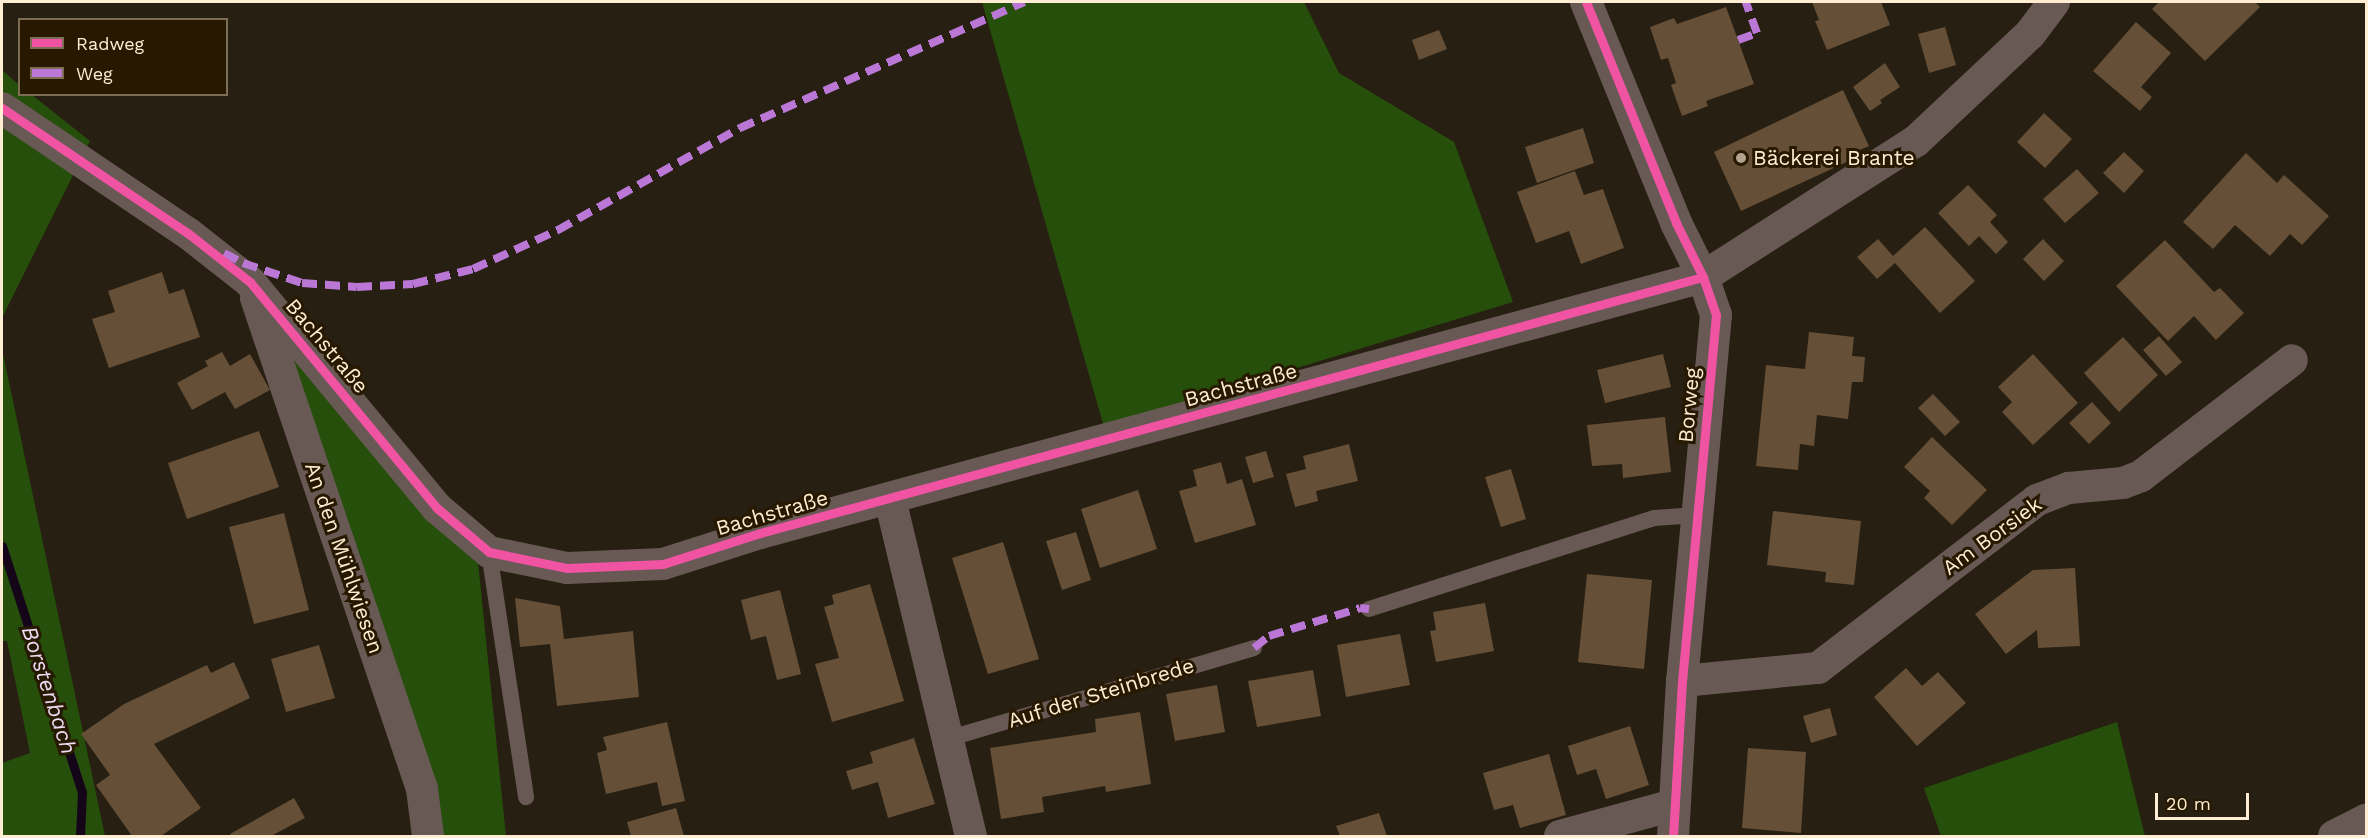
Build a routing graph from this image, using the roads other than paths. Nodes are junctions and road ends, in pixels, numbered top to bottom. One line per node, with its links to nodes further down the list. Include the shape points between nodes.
1 (1586, 2): 4 (street, Borweg, via 1677,223)
2 (2054, 2): 4 (street, Bachstraße, via 2030,34 1916,141)
3 (2, 108): 5 (street, Bachstraße, via 189,234)
4 (1703, 276): 7 (street, Bachstraße); 8 (street, Borweg, via 1716,315)
5 (250, 282): 9 (street, Bachstraße, via 437,508); 17 (street, An den Mühlwiesen, via 422,789)
6 (2292, 360): 12 (street, Am Borsiek, via 2141,476 2123,483 2069,488 2037,500 1818,668)
7 (890, 499): 9 (street, Bachstraße, via 663,564 567,568); 13 (street)
8 (1697, 515): 10 (lane, via 1654,518); 12 (street, Borweg)
9 (489, 552): 14 (lane)
10 (1369, 609)
11 (1254, 648): 13 (lane, Auf der Steinbrede)
12 (1682, 681): 15 (street, Borweg)
13 (947, 739): 18 (street)
14 (526, 796)
15 (1674, 805): 19 (street); 20 (street, Borweg)
16 (2367, 820): 21 (street)
17 (428, 837)
18 (971, 837)
19 (1560, 837)
20 (1673, 837)
21 (2334, 837)

